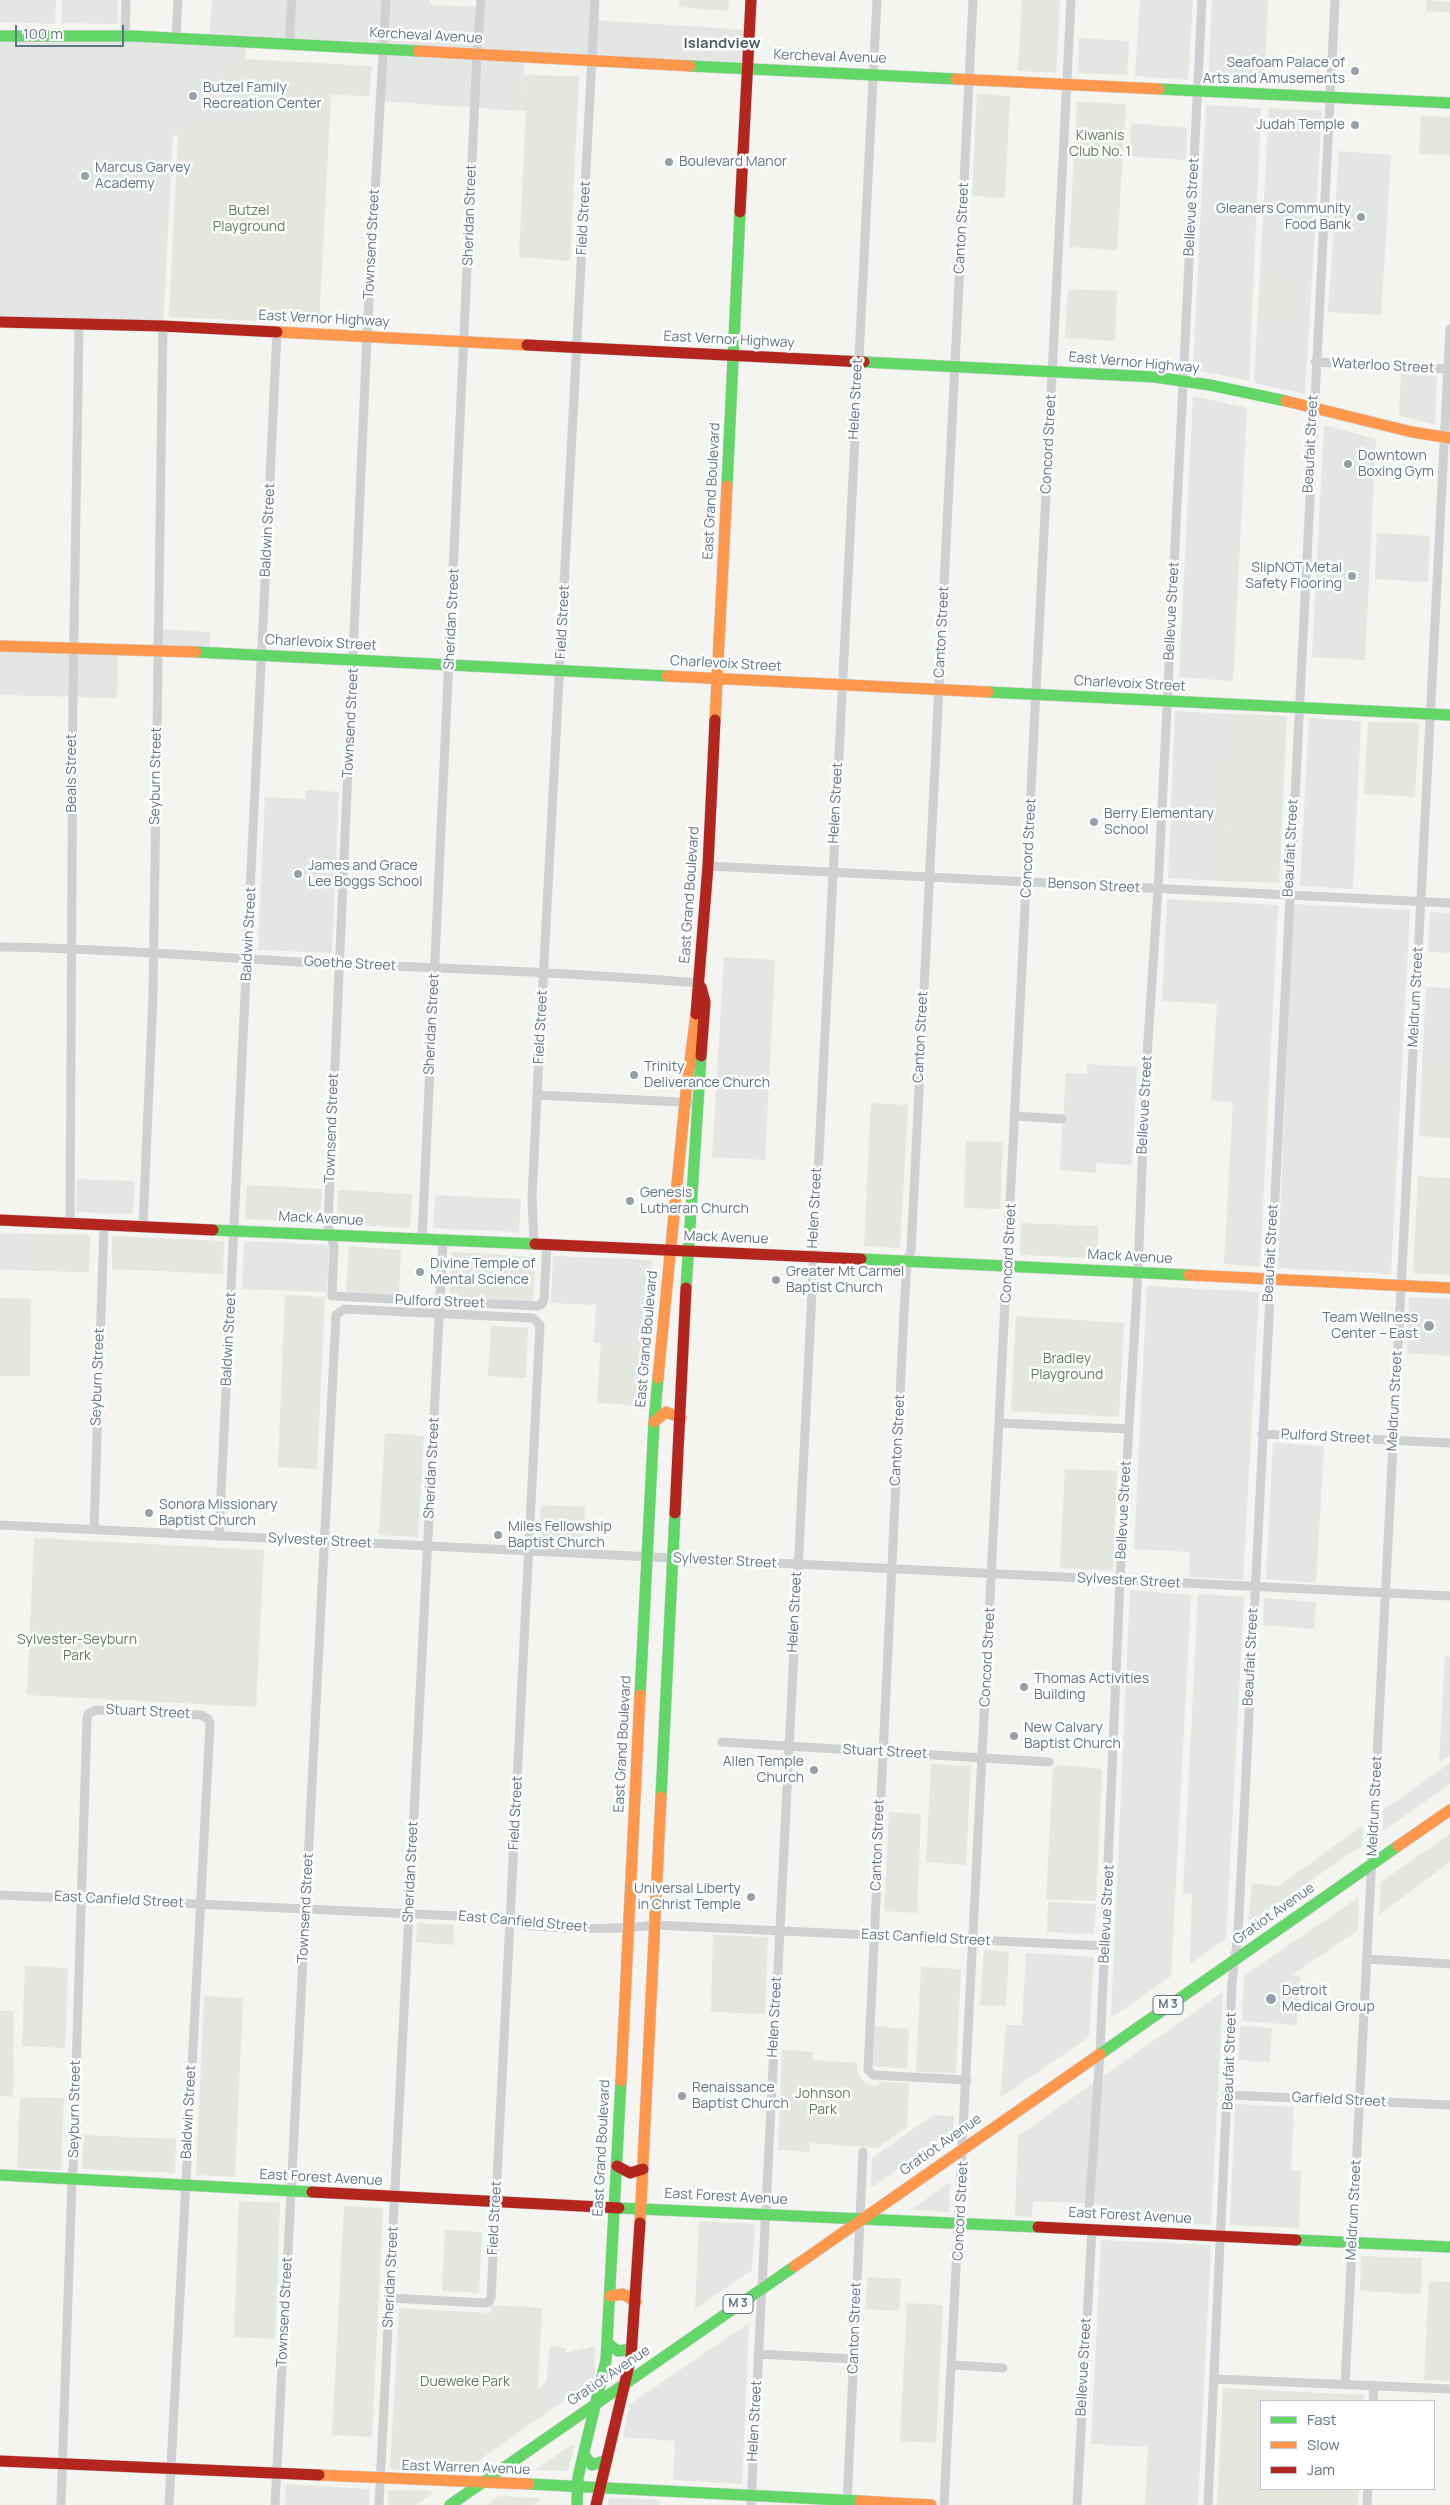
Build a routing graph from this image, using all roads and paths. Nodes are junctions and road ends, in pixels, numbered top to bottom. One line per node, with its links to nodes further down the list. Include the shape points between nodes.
1 (126, 0): 14 (street)
2 (178, 0): 15 (street)
3 (292, 0): 16 (street)
4 (386, 0): 17 (street, Townsend Street)
5 (481, 0): 18 (street, Sheridan Street)
6 (595, 0): 19 (street, Field Street)
7 (751, 0): 20 (main road, East Grand Boulevard)
8 (877, 0): 21 (street, Helen Street)
9 (973, 0): 22 (street, Canton Street)
10 (1071, 0): 23 (street, Concord Street)
11 (1202, 0): 24 (street, Bellevue Street)
12 (1335, 0): 25 (street, Beaufait Street)
13 (0, 36): 14 (main road, Kercheval Avenue)
14 (124, 36): 15 (main road, Kercheval Avenue)
15 (176, 39): 16 (main road, Kercheval Avenue)
16 (289, 44): 17 (main road, Kercheval Avenue)
17 (382, 49): 18 (main road, Kercheval Avenue); 32 (street, Townsend Street)
18 (477, 54): 19 (main road, Kercheval Avenue); 33 (street, Sheridan Street)
19 (592, 60): 20 (main road, Kercheval Avenue); 34 (street, Field Street)
20 (747, 69): 21 (main road, Kercheval Avenue); 35 (main road, East Grand Boulevard)
21 (873, 74): 22 (main road, Kercheval Avenue); 36 (street, Helen Street)
22 (969, 78): 23 (main road, Kercheval Avenue); 38 (street, Canton Street)
23 (1067, 84): 24 (main road, Kercheval Avenue); 40 (street, Concord Street)
24 (1197, 90): 25 (main road, Kercheval Avenue); 41 (street, Bellevue Street)
25 (1329, 97): 26 (main road, Kercheval Avenue); 37 (street, Beaufait Street)
26 (1450, 103)
27 (0, 322): 28 (main road, East Vernor Highway)
28 (79, 323): 29 (main road, East Vernor Highway); 45 (street, Beals Street)
29 (163, 326): 31 (main road, East Vernor Highway); 46 (street, Seyburn Street)
30 (1450, 329): 39 (street, Meldrum Street)
31 (277, 332): 32 (main road, East Vernor Highway); 47 (street, Baldwin Street)
32 (367, 336): 33 (main road, East Vernor Highway); 48 (street, Townsend Street)
33 (465, 341): 34 (main road, East Vernor Highway); 49 (street, Sheridan Street)
34 (578, 347): 35 (main road, East Vernor Highway); 50 (street, Field Street)
35 (734, 356): 36 (main road, East Vernor Highway); 51 (main road, East Grand Boulevard)
36 (858, 362): 38 (main road, East Vernor Highway); 52 (street, Helen Street)
37 (1315, 362): 39 (street, Waterloo Street); 42 (street, Beaufait Street)
38 (955, 366): 40 (main road, East Vernor Highway); 53 (street, Canton Street)
39 (1449, 369): 43 (street, Meldrum Street)
40 (1053, 371): 41 (main road, East Vernor Highway); 54 (street, Concord Street)
41 (1183, 379): 42 (main road, East Vernor Highway); 55 (street, Bellevue Street)
42 (1313, 409): 43 (main road, East Vernor Highway); 56 (street, Beaufait Street)
43 (1447, 438): 57 (street, Meldrum Street)
44 (0, 646): 45 (main road, Charlevoix Street)
45 (74, 647): 46 (main road, Charlevoix Street); 68 (street, Beals Street)
46 (158, 650): 47 (main road, Charlevoix Street); 69 (street, Seyburn Street)
47 (262, 655): 48 (main road, Charlevoix Street); 70 (street, Baldwin Street)
48 (354, 660): 49 (main road, Charlevoix Street); 71 (street, Townsend Street)
49 (450, 665): 50 (main road, Charlevoix Street); 72 (street, Sheridan Street)
50 (560, 670): 51 (main road, Charlevoix Street); 73 (street, Field Street)
51 (717, 678): 52 (main road, Charlevoix Street); 59 (main road, East Grand Boulevard)
52 (842, 685): 53 (main road, Charlevoix Street); 60 (street, Helen Street)
53 (939, 690): 54 (main road, Charlevoix Street); 61 (street, Canton Street)
54 (1036, 695): 55 (main road, Charlevoix Street); 62 (street, Concord Street)
55 (1167, 701): 56 (main road, Charlevoix Street); 63 (street, Bellevue Street)
56 (1299, 707): 57 (main road, Charlevoix Street); 64 (street, Beaufait Street)
57 (1430, 714): 58 (main road, Charlevoix Street); 65 (street, Meldrum Street)
58 (1450, 715)
59 (708, 866): 60 (street, Benson Street); 74 (main road, East Grand Boulevard)
60 (832, 872): 61 (street, Benson Street); 92 (street, Helen Street)
61 (929, 877): 62 (street, Benson Street); 93 (street, Canton Street, via 911,1250)
62 (1027, 882): 63 (street, Benson Street); 78 (street, Concord Street)
63 (1158, 889): 64 (street, Benson Street); 95 (street, Bellevue Street, via 1145,1086)
64 (1289, 895): 65 (street, Benson Street); 96 (street, Beaufait Street)
65 (1421, 902): 66 (street, Benson Street); 97 (street, Meldrum Street)
66 (1450, 903)
67 (0, 947): 68 (street, Goethe Street)
68 (71, 948): 69 (street, Goethe Street); 81 (street, Beals Street)
69 (154, 952): 70 (street, Goethe Street); 83 (street, Seyburn Street)
70 (248, 958): 71 (street, Goethe Street); 84 (street, Baldwin Street)
71 (340, 964): 72 (street, Goethe Street); 85 (street, Townsend Street, via 328,1224)
72 (435, 968): 73 (street, Goethe Street); 86 (street, Sheridan Street)
73 (544, 974): 74 (street, Goethe Street); 75 (street, Field Street)
74 (700, 983): 76 (main road, East Grand Boulevard); 77 (main road, East Grand Boulevard, via 704,1002)
75 (537, 1095): 76 (street); 88 (street, Field Street, via 532,1197)
76 (686, 1103): 77 (street); 90 (main road, East Grand Boulevard)
77 (700, 1103): 91 (main road, East Grand Boulevard)
78 (1016, 1116): 79 (street); 94 (street, Concord Street)
79 (1062, 1119)
80 (0, 1220): 81 (main road, Mack Avenue)
81 (70, 1223): 82 (main road, Mack Avenue)
82 (104, 1224): 83 (main road, Mack Avenue); 112 (street, Seyburn Street)
83 (143, 1226): 84 (main road, Mack Avenue)
84 (235, 1230): 85 (main road, Mack Avenue); 113 (street, Baldwin Street)
85 (332, 1235): 86 (main road, Mack Avenue); 99 (street, Townsend Street)
86 (422, 1239): 87 (main road, Mack Avenue)
87 (443, 1240): 88 (main road, Mack Avenue); 100 (street, Sheridan Street)
88 (534, 1244): 89 (main road, Mack Avenue)
89 (547, 1245): 90 (main road, Mack Avenue); 100 (street, Pulford Street, via 542,1304)
90 (670, 1250): 91 (main road, Mack Avenue); 105 (main road, East Grand Boulevard)
91 (688, 1251): 92 (main road, Mack Avenue); 104 (main road, East Grand Boulevard)
92 (813, 1257): 93 (main road, Mack Avenue); 119 (street, Helen Street)
93 (907, 1261): 94 (main road, Mack Avenue); 120 (street, Canton Street)
94 (1008, 1266): 95 (main road, Mack Avenue); 106 (street, Concord Street)
95 (1138, 1272): 96 (main road, Mack Avenue); 107 (street, Bellevue Street)
96 (1270, 1280): 97 (main road, Mack Avenue); 108 (street, Beaufait Street)
97 (1401, 1286): 98 (main road, Mack Avenue); 109 (street, Meldrum Street)
98 (1450, 1288)
99 (332, 1296): 100 (street, Pulford Street)
100 (440, 1302): 102 (street, Sheridan Street)
101 (339, 1311): 102 (street, Pulford Street); 114 (street, Townsend Street, via 336,1315)
102 (440, 1314): 103 (street, Pulford Street, via 534,1318); 115 (street, Sheridan Street)
103 (539, 1322): 116 (street, Field Street)
104 (681, 1418): 105 (main road, via 668,1411 660,1414); 118 (main road, East Grand Boulevard)
105 (654, 1422): 117 (main road, East Grand Boulevard)
106 (1000, 1423): 107 (street); 121 (street, Concord Street)
107 (1128, 1429): 122 (street, Bellevue Street)
108 (1262, 1434): 109 (street, Pulford Street); 123 (street, Beaufait Street)
109 (1393, 1440): 110 (street, Pulford Street); 124 (street, Meldrum Street)
110 (1450, 1443)
111 (0, 1525): 112 (street, Sylvester Street)
112 (94, 1529): 113 (street, Sylvester Street)
113 (219, 1536): 114 (street, Sylvester Street)
114 (324, 1542): 115 (street, Sylvester Street); 138 (street, Townsend Street)
115 (428, 1546): 116 (street, Sylvester Street); 139 (street, Sheridan Street)
116 (529, 1551): 117 (street, Sylvester Street); 140 (street, Field Street)
117 (648, 1557): 118 (street, Sylvester Street); 142 (main road, East Grand Boulevard)
118 (674, 1558): 119 (street, Sylvester Street); 141 (main road, East Grand Boulevard)
119 (797, 1565): 120 (street, Sylvester Street); 129 (street, Helen Street)
120 (891, 1568): 121 (street, Sylvester Street); 130 (street, Canton Street)
121 (992, 1574): 122 (street, Sylvester Street); 131 (street, Concord Street)
122 (1120, 1580): 123 (street, Sylvester Street); 146 (street, Bellevue Street)
123 (1254, 1587): 124 (street, Sylvester Street); 147 (street, Beaufait Street)
124 (1385, 1593): 125 (street, Sylvester Street); 134 (street, Meldrum Street)
125 (1450, 1596)
126 (88, 1714): 127 (street, Stuart Street, via 105,1710 201,1715); 136 (street, Seyburn Street)
127 (208, 1719): 137 (street, Baldwin Street)
128 (722, 1742): 129 (street, Stuart Street)
129 (788, 1746): 130 (street, Stuart Street); 143 (street, Helen Street)
130 (882, 1752): 131 (street, Stuart Street); 144 (street, Canton Street)
131 (983, 1758): 132 (street, Stuart Street); 145 (street, Concord Street)
132 (1049, 1762)
133 (1450, 1810): 134 (main road, Gratiot Avenue / M 3)
134 (1372, 1864): 147 (main road, Gratiot Avenue / M 3); 148 (street, Meldrum Street)
135 (0, 1895): 136 (street, East Canfield Street)
136 (81, 1899): 137 (street, East Canfield Street); 160 (street, Seyburn Street, via 74,2101 76,2133)
137 (200, 1904): 138 (street, East Canfield Street); 161 (street, Baldwin Street)
138 (306, 1909): 139 (street, East Canfield Street); 162 (street, Townsend Street)
139 (409, 1914): 140 (street, East Canfield Street, via 502,1918); 163 (street, Sheridan Street)
140 (510, 1924): 142 (street, East Canfield Street); 164 (street, Field Street)
141 (655, 1925): 142 (street, East Canfield Street); 143 (street, East Canfield Street); 158 (main road, East Grand Boulevard)
142 (628, 1929): 157 (main road, East Grand Boulevard)
143 (779, 1931): 144 (street, East Canfield Street); 168 (street, Helen Street)
144 (874, 1936): 145 (street, East Canfield Street); 151 (street, Canton Street, via 869,2072 873,2076)
145 (974, 1940): 146 (street, East Canfield Street); 151 (street, Concord Street)
146 (1105, 1946): 150 (street, Bellevue Street)
147 (1235, 1959): 150 (main road, Gratiot Avenue / M 3); 152 (street, Beaufait Street)
148 (1367, 1960): 149 (street); 153 (street, Meldrum Street)
149 (1450, 1964)
150 (1100, 2053): 155 (main road, Gratiot Avenue / M 3); 167 (street, Bellevue Street)
151 (967, 2080): 155 (street, Concord Street)
152 (1229, 2094): 153 (street, Garfield Street); 172 (street, Beaufait Street)
153 (1360, 2101): 154 (street, Garfield Street); 173 (street, Meldrum Street)
154 (1450, 2105)
155 (964, 2148): 169 (main road, Gratiot Avenue / M 3); 170 (street, Concord Street)
156 (863, 2152): 169 (street, Canton Street)
157 (617, 2166): 158 (main road, via 630,2173); 165 (main road, East Grand Boulevard)
158 (643, 2169): 166 (main road, East Grand Boulevard)
159 (0, 2175): 160 (main road, East Forest Avenue)
160 (72, 2179): 161 (main road, East Forest Avenue); 195 (street, Seyburn Street)
161 (185, 2186): 162 (main road, East Forest Avenue); 196 (street, Baldwin Street)
162 (292, 2192): 163 (main road, East Forest Avenue); 197 (street, Townsend Street)
163 (394, 2197): 164 (main road, East Forest Avenue); 177 (street, Sheridan Street)
164 (496, 2202): 165 (main road, East Forest Avenue); 177 (street, Field Street, via 489,2302)
165 (614, 2207): 166 (main road, East Forest Avenue); 176 (main road, East Grand Boulevard)
166 (641, 2208): 168 (main road, East Forest Avenue); 178 (main road, East Grand Boulevard)
167 (1090, 2211)
168 (765, 2214): 169 (main road, East Forest Avenue); 175 (street, Helen Street)
169 (861, 2219): 170 (main road, East Forest Avenue); 175 (main road, Gratiot Avenue / M 3); 182 (street, Canton Street)
170 (960, 2223): 171 (main road, East Forest Avenue); 183 (street, Concord Street)
171 (1092, 2230): 172 (main road, East Forest Avenue); 214 (street, Bellevue Street)
172 (1222, 2236): 173 (main road, East Forest Avenue); 185 (street, Beaufait Street)
173 (1352, 2242): 174 (main road, East Forest Avenue); 187 (street, Meldrum Street)
174 (1450, 2247)
175 (761, 2289): 181 (street, Helen Street); 186 (main road, Gratiot Avenue / M 3)
176 (610, 2296): 178 (main road, via 623,2294); 179 (main road, East Grand Boulevard)
177 (390, 2298): 198 (street, Sheridan Street)
178 (636, 2302): 180 (main road, East Grand Boulevard)
179 (607, 2344): 180 (main road, via 618,2351); 191 (main road, East Grand Boulevard)
180 (632, 2349): 186 (main road, East Grand Boulevard)
181 (758, 2354): 182 (street); 203 (street, Helen Street)
182 (854, 2359): 204 (street, Canton Street)
183 (952, 2364): 184 (street); 213 (street, Concord Street)
184 (1003, 2368)
185 (1215, 2378): 187 (street); 215 (street, Beaufait Street)
186 (625, 2383): 191 (main road, Gratiot Avenue / M 3); 193 (main road, East Grand Boulevard)
187 (1344, 2384): 188 (street)
188 (1374, 2385): 189 (street); 190 (street)
189 (1450, 2389)
190 (1373, 2400)
191 (597, 2402): 192 (main road, East Grand Boulevard); 199 (main road, Gratiot Avenue / M 3)
192 (584, 2455): 193 (main road, via 589,2463 595,2465); 201 (main road, East Grand Boulevard)
193 (607, 2460): 200 (main road, East Grand Boulevard)
194 (0, 2461): 195 (main road, East Warren Avenue)
195 (63, 2464): 196 (main road, East Warren Avenue); 206 (street, Seyburn Street)
196 (170, 2469): 197 (main road, East Warren Avenue); 207 (street, Baldwin Street)
197 (277, 2474): 198 (main road, East Warren Avenue); 208 (street, Townsend Street)
198 (380, 2479): 199 (main road, East Warren Avenue); 209 (street, Sheridan Street)
199 (483, 2482): 201 (main road, East Warren Avenue); 205 (main road, Gratiot Avenue / M 3)
200 (600, 2487): 201 (main road, East Warren Avenue); 203 (main road, East Warren Avenue); 211 (main road, East Grand Boulevard)
201 (578, 2488): 210 (main road, East Grand Boulevard)
202 (1368, 2490): 216 (street)
203 (751, 2500): 204 (main road, East Warren Avenue)
204 (847, 2503): 212 (main road, East Warren Avenue)
205 (452, 2504)
206 (62, 2505)
207 (169, 2505)
208 (275, 2505)
209 (379, 2505)
210 (578, 2505)
211 (596, 2505)
212 (931, 2505)
213 (944, 2505)
214 (1077, 2505)
215 (1208, 2505)
216 (1367, 2505)

